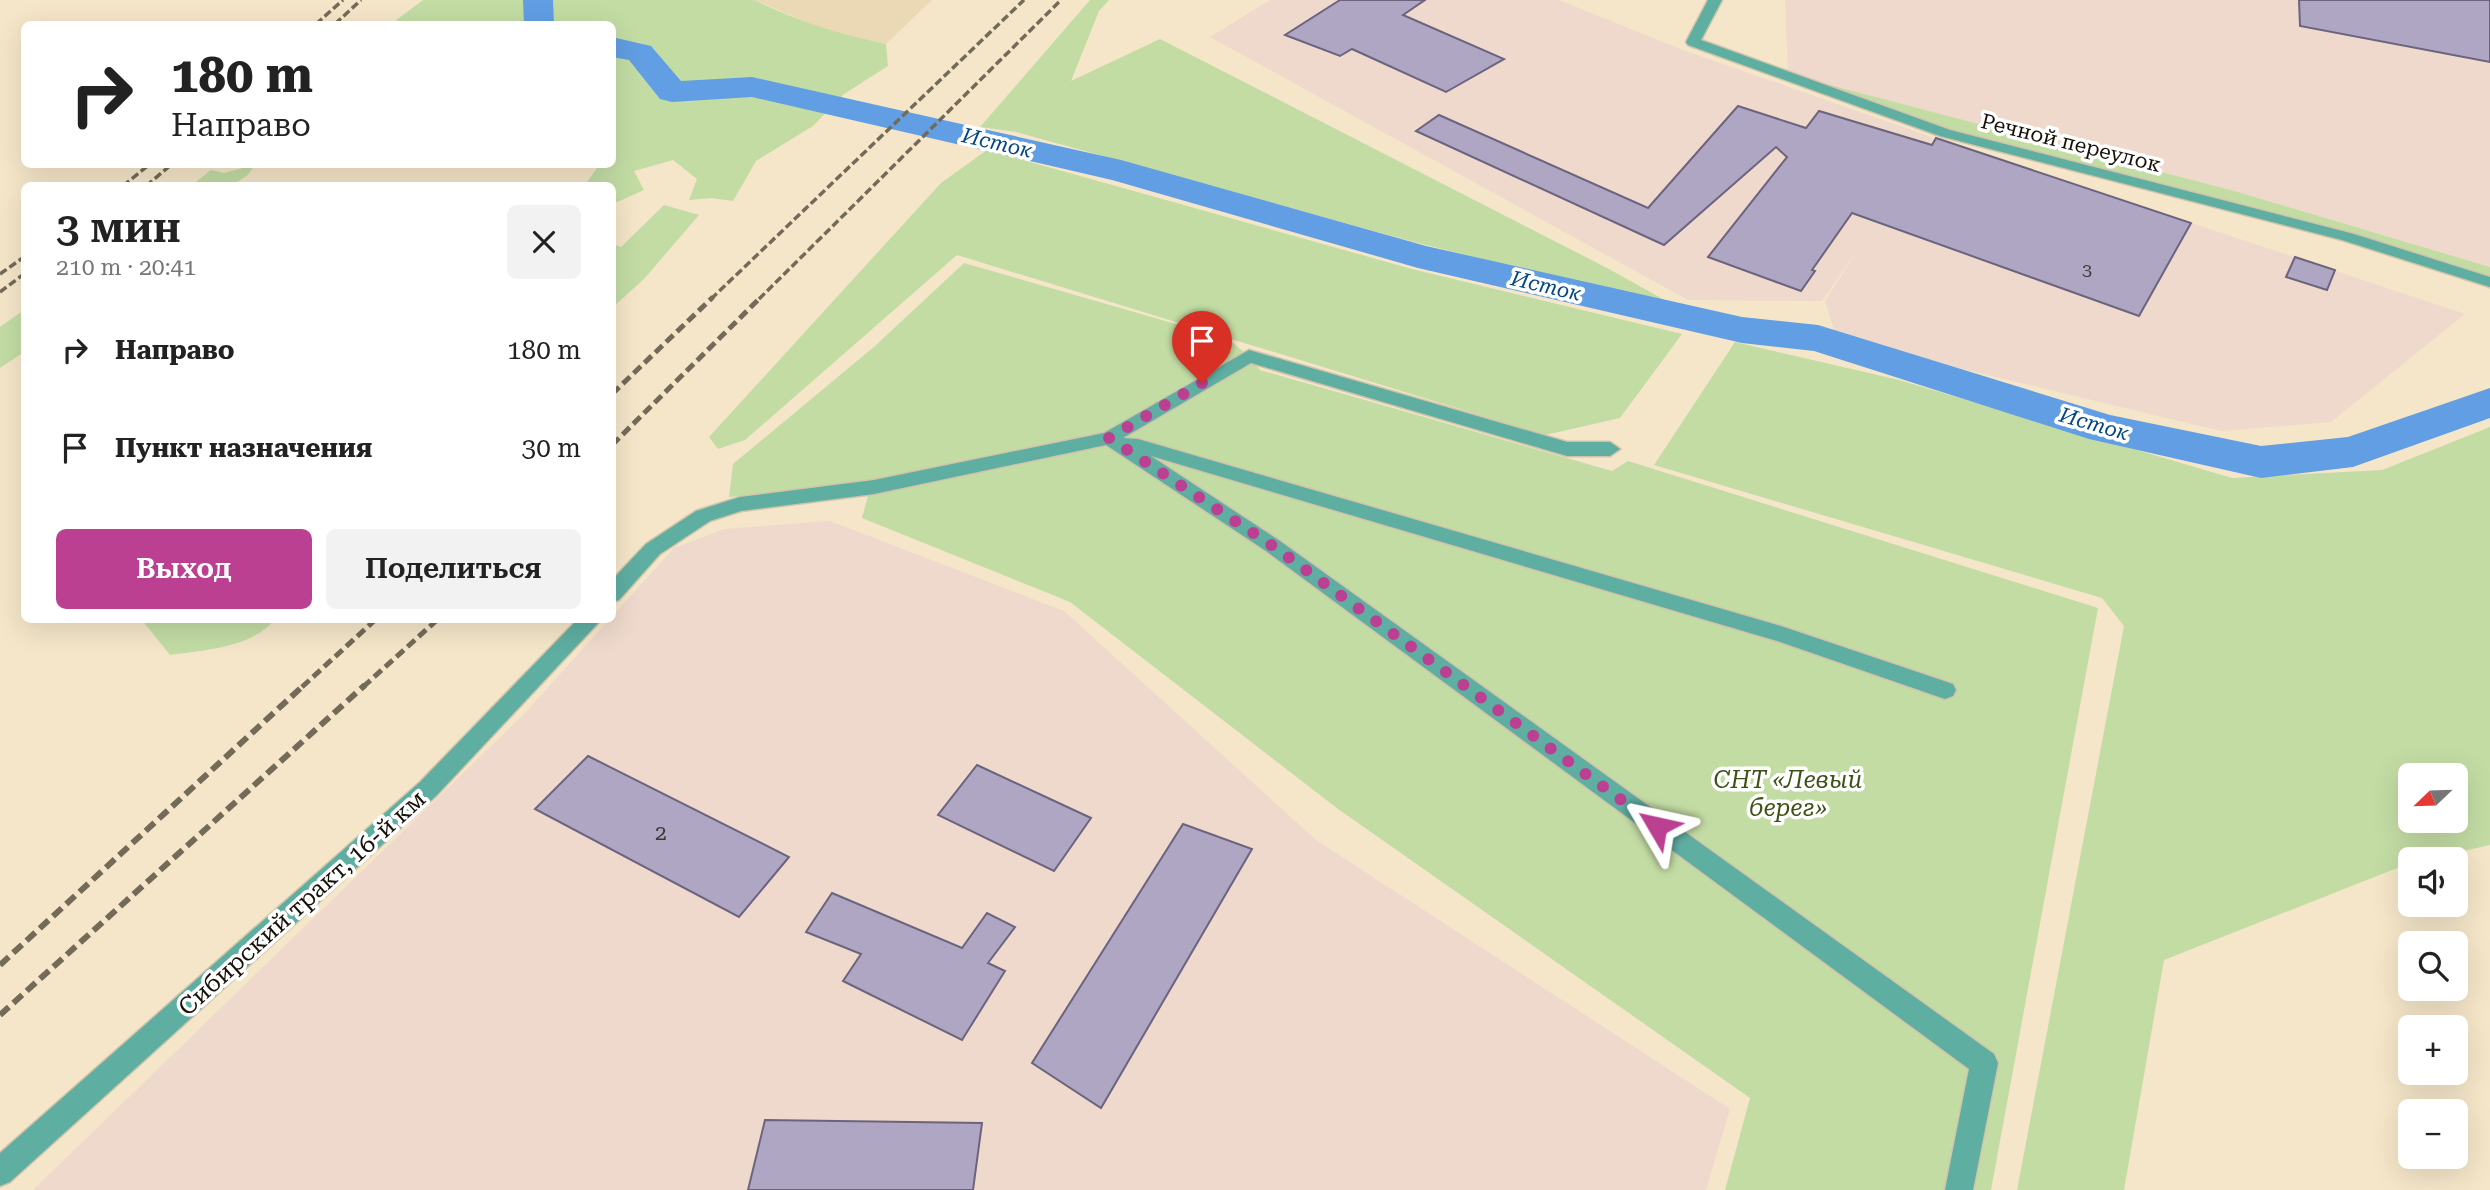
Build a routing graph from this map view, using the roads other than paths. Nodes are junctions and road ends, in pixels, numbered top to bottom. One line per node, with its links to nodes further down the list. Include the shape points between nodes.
1 (1715, 0): 2 (street, Речной переулок, via 1693,42 1800,83 1945,133 2348,237)
2 (2490, 282)
3 (1109, 438): 4 (street, via 1249,356 1567,449); 5 (street, via 874,487 740,504 703,516 653,549); 7 (street, via 1781,634); 9 (street, via 1273,546 1984,1063)
4 (1610, 449)
5 (616, 590)
6 (587, 623): 8 (street, Сибирский тракт, 16-й км, via 428,789)
7 (1945, 690)
8 (0, 1172)
9 (1959, 1190)

